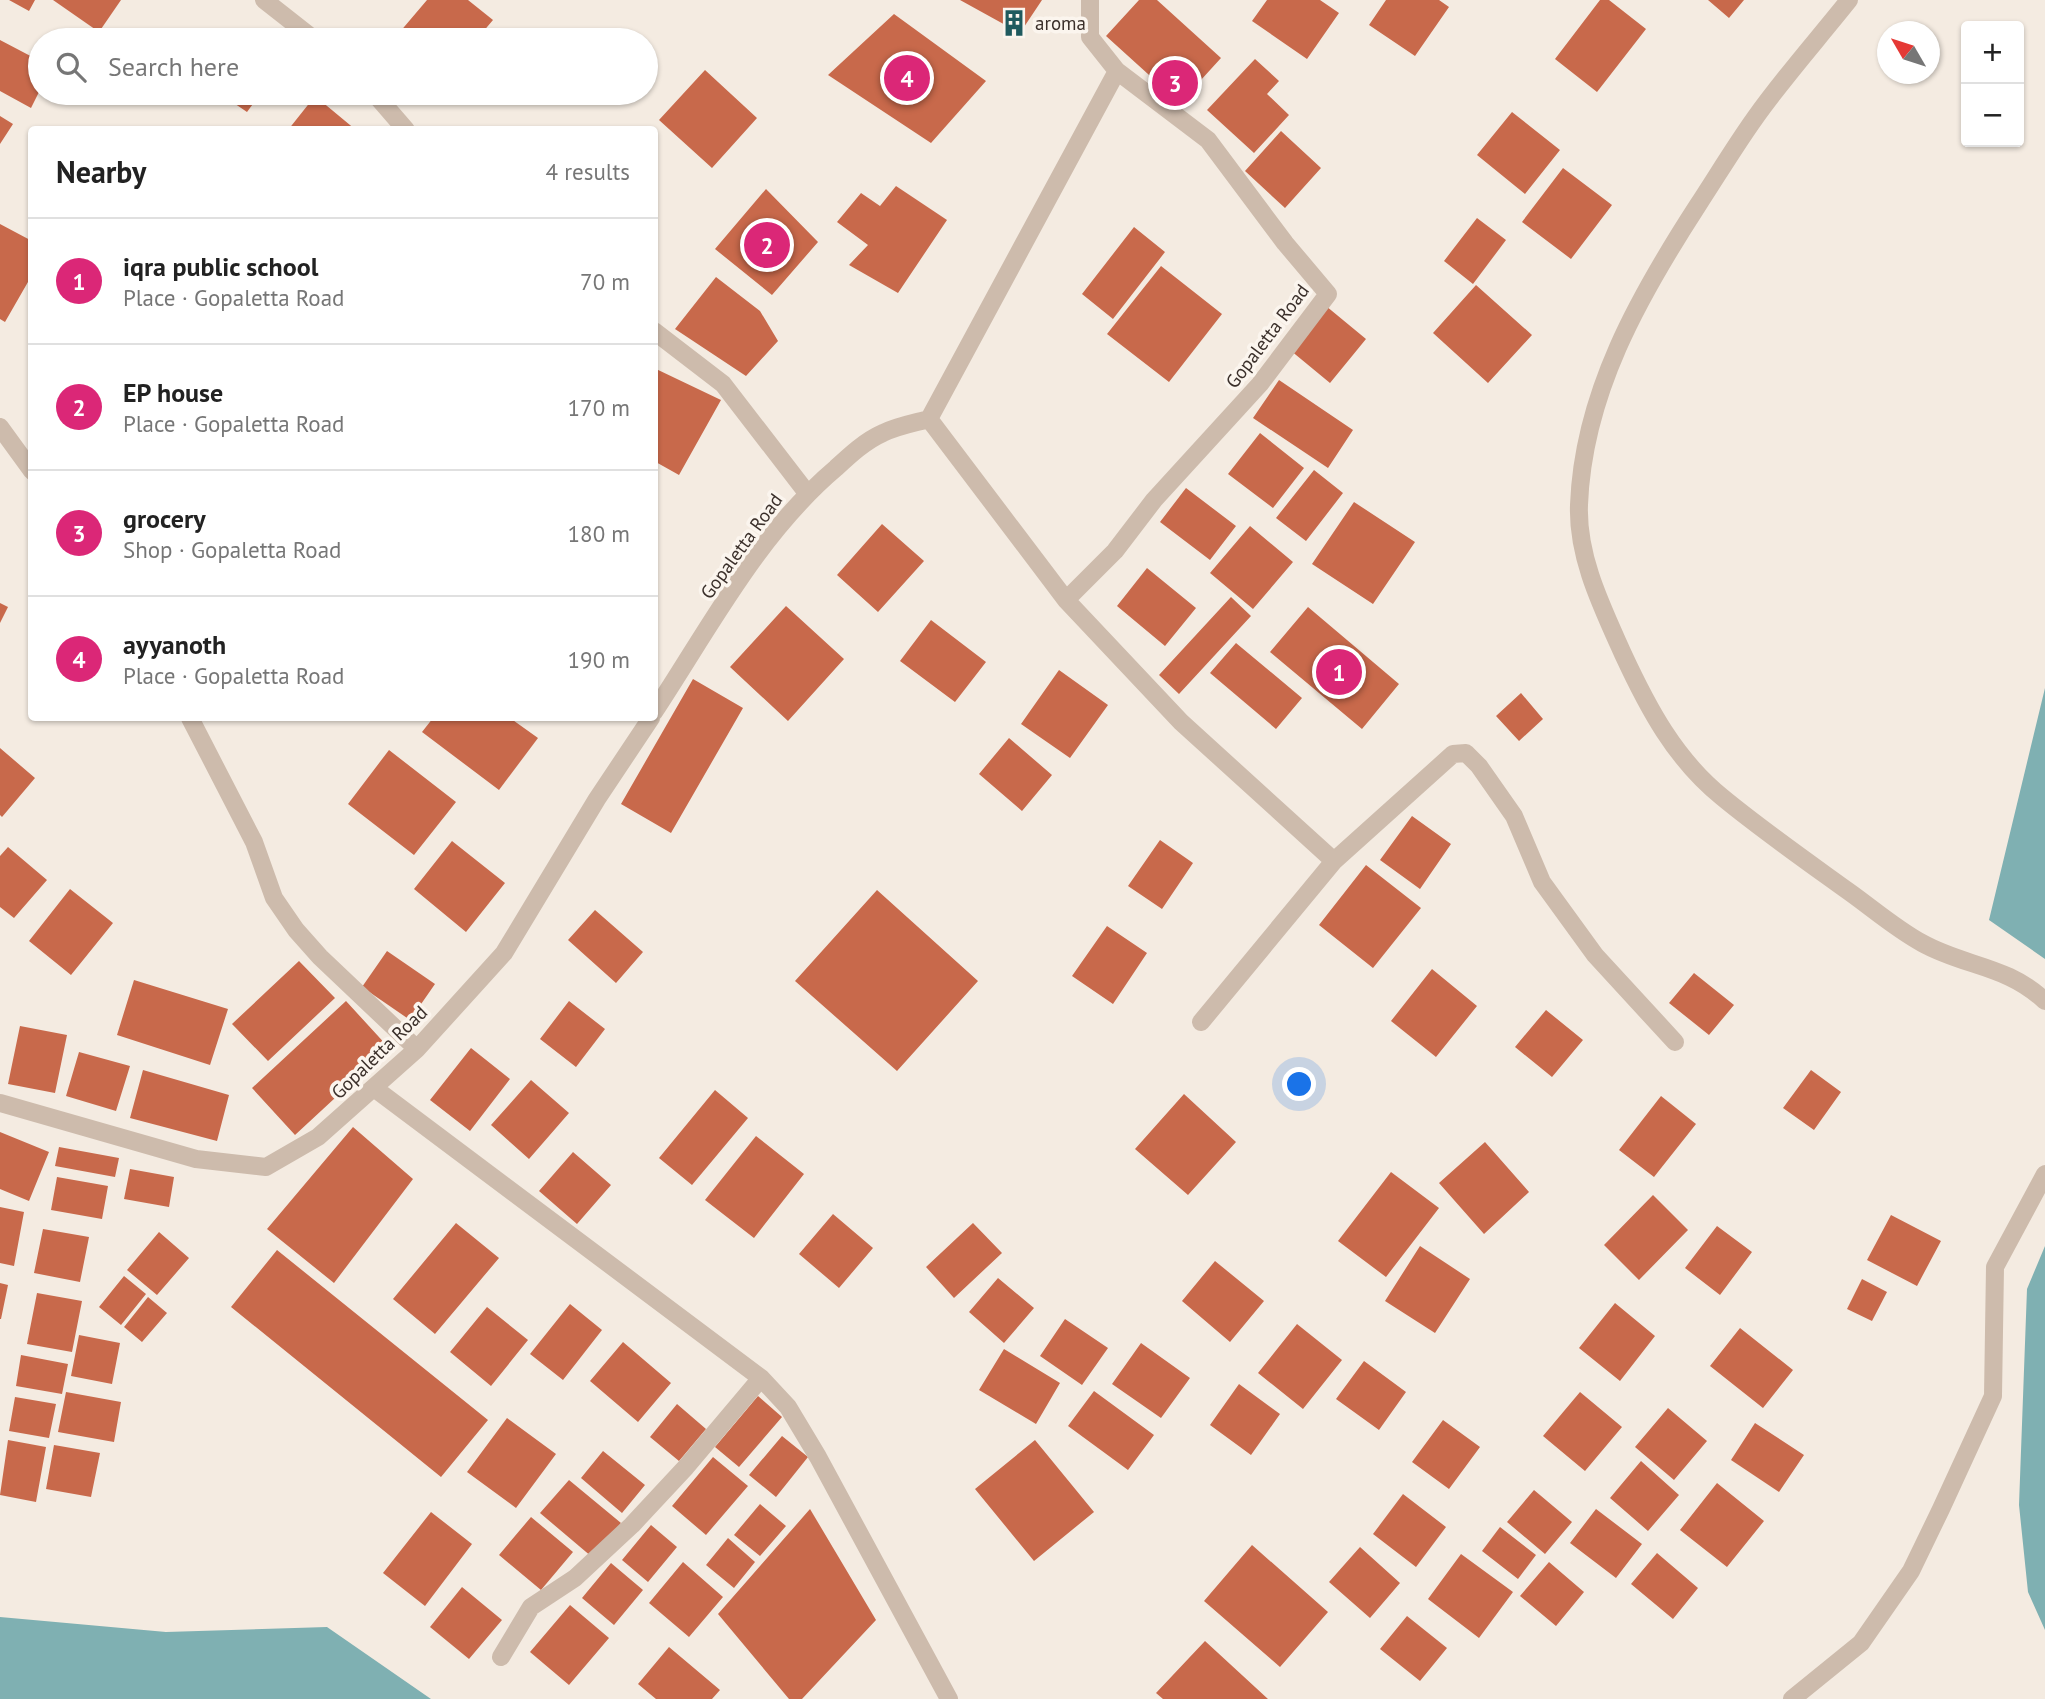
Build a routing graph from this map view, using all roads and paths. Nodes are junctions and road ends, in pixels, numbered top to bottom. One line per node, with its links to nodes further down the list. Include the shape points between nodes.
1 (264, 0): 4 (street)
2 (1090, 0): 5 (street, Gopaletta Road, via 1090,37)
3 (1849, 0): 18 (street, via 1756,117 1661,262 1615,351 1585,456 1579,507 1584,552 1597,596 1649,708 1694,773 1922,943 2028,985)
4 (300, 28)
5 (1117, 71): 9 (street); 13 (street, Gopaletta Road, via 1208,141 1328,294 1260,384 1154,500 1115,551)
6 (384, 105): 7 (street)
7 (402, 126)
8 (658, 334): 12 (street, via 723,384)
9 (929, 419): 12 (street, Gopaletta Road, via 884,432); 13 (street)
10 (0, 427): 11 (street)
11 (28, 466)
12 (807, 492): 14 (street, Gopaletta Road, via 741,577)
13 (1066, 600): 17 (street, via 1181,722)
14 (658, 706)
15 (192, 721): 21 (street, via 254,842 274,898 320,957)
16 (649, 721): 21 (street, Gopaletta Road, via 504,953)
17 (1334, 861): 19 (street); 20 (street, via 1453,754 1466,752 1514,816 1542,882 1595,955)
18 (2045, 1001)
19 (1201, 1022)
20 (1675, 1042)
21 (417, 1049): 22 (street, Gopaletta Road)
22 (374, 1088): 23 (street, Gopaletta Road, via 318,1137 266,1167 196,1159); 25 (street)
23 (0, 1103)
24 (2045, 1174): 28 (street, via 1995,1267 1993,1396 1941,1509 1911,1571 1861,1643)
25 (761, 1378): 26 (street, via 632,1524 575,1577 531,1607); 27 (street, via 788,1407 818,1457)
26 (501, 1657)
27 (949, 1699)
28 (1792, 1699)

